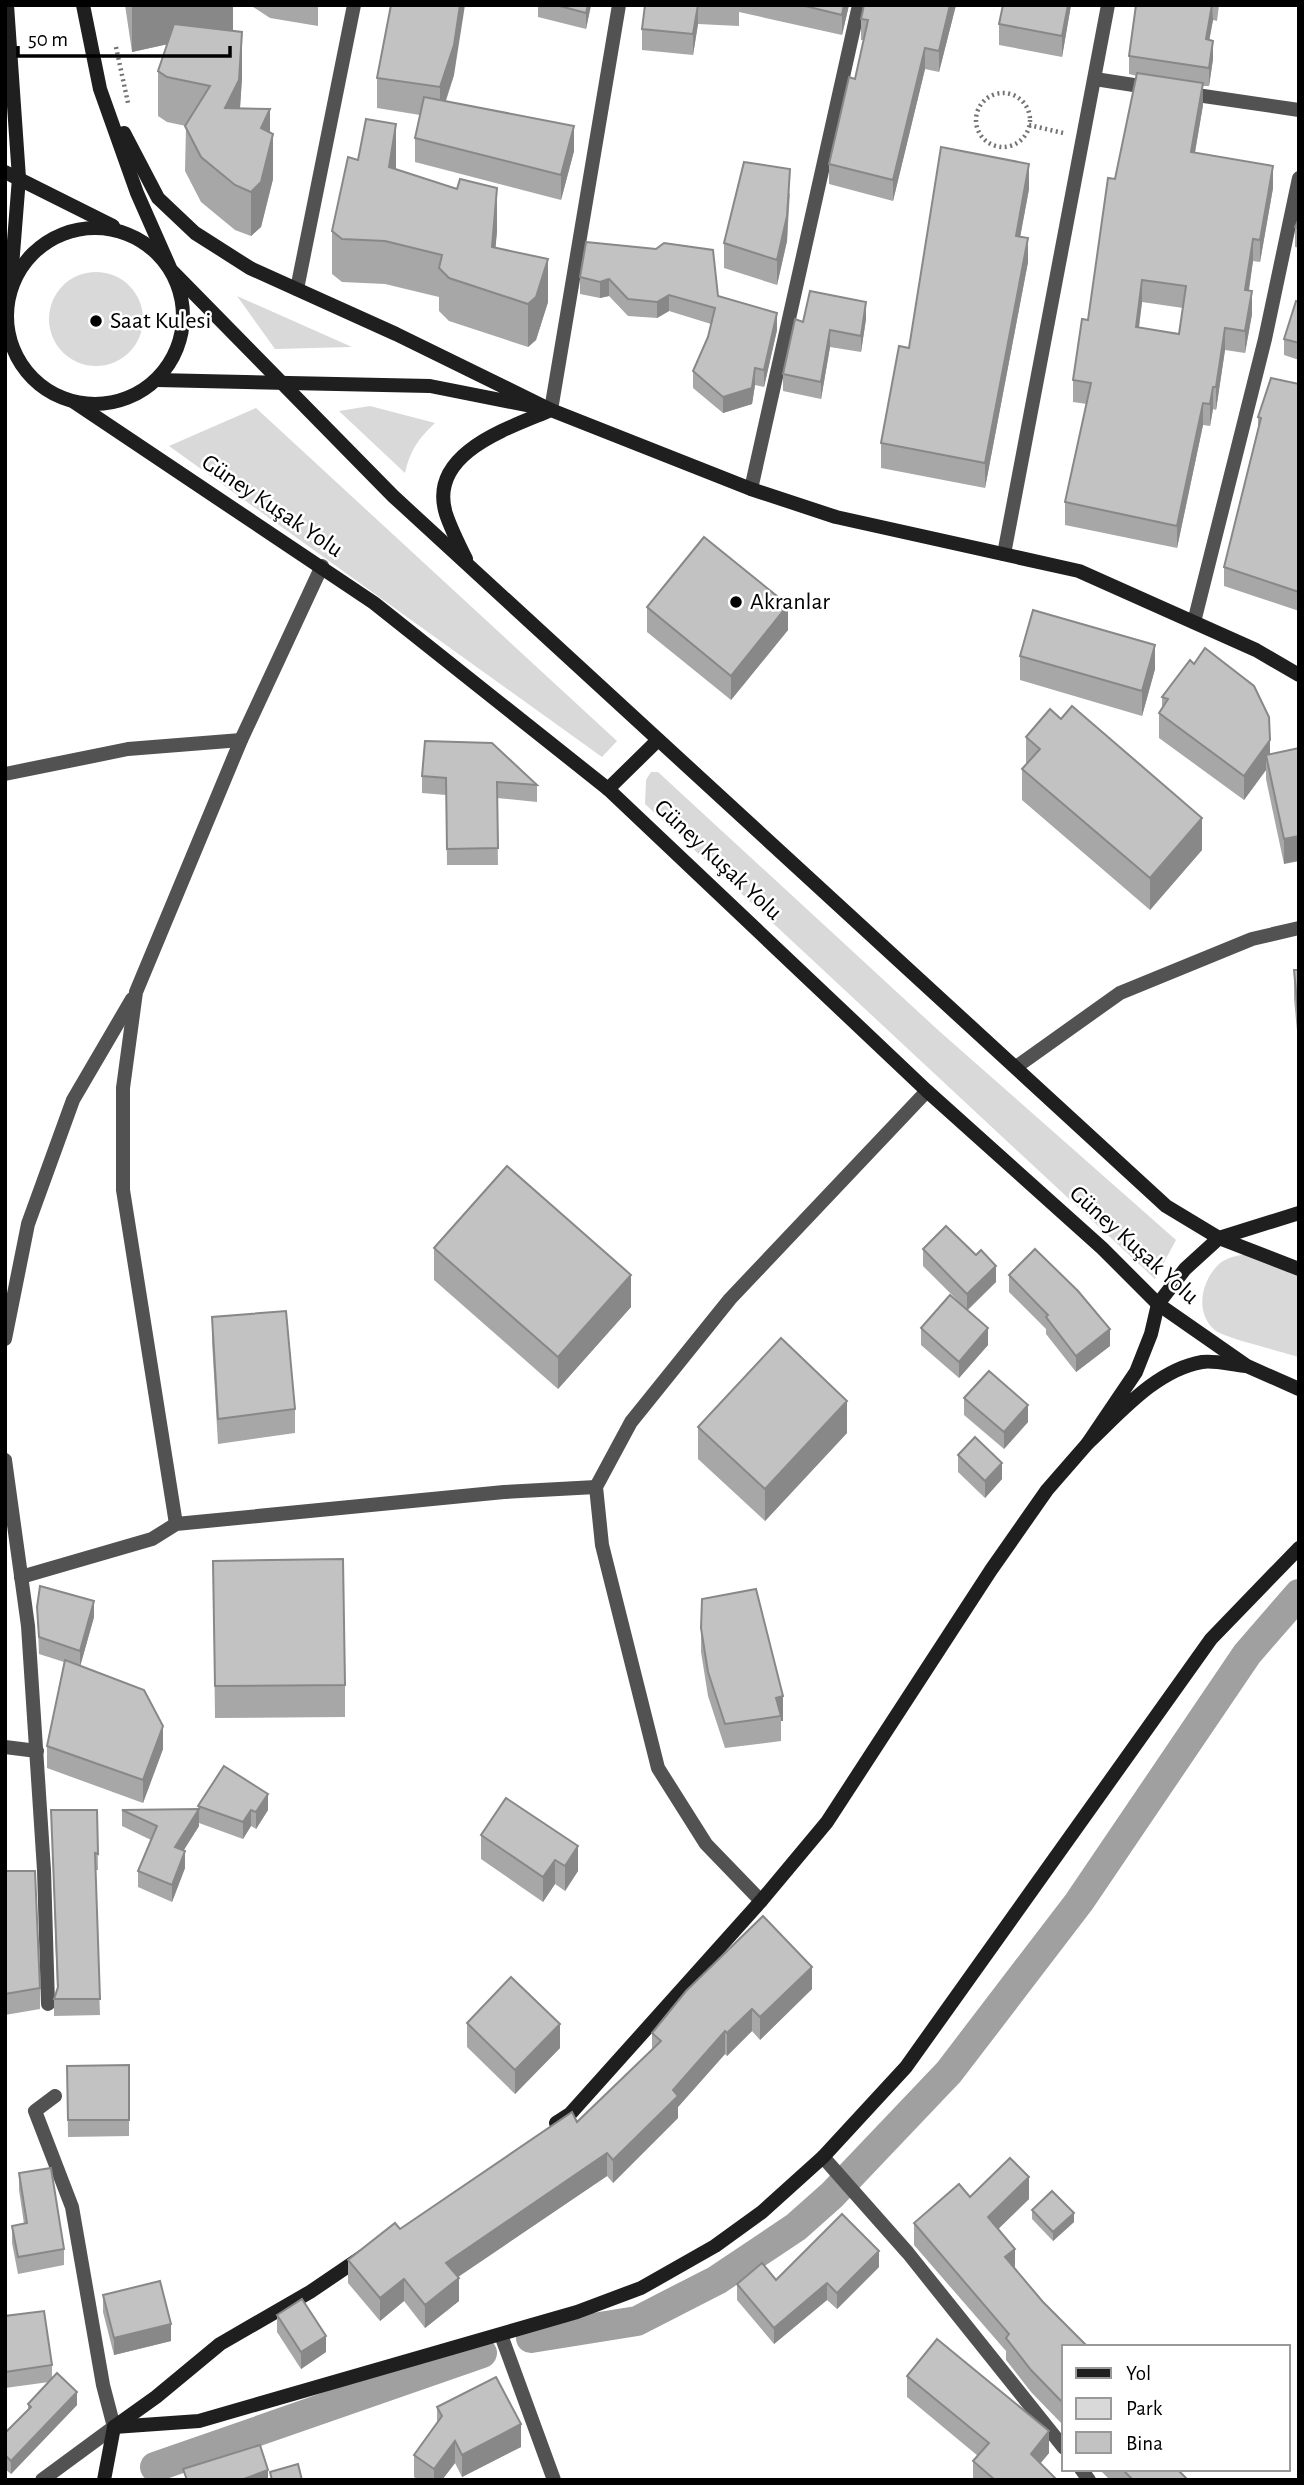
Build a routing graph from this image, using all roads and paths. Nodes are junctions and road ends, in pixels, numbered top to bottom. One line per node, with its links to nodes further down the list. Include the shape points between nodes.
1 (83, 5): 8 (main road)
2 (354, 5): 18 (street)
3 (619, 5): 24 (street)
4 (859, 5): 25 (street)
5 (1108, 5): 7 (street)
6 (7, 13): 13 (main road)
7 (1096, 79): 9 (street); 11 (street)
8 (100, 89): 16 (main road); 18 (main road, via 158,198 206,240 250,268)
9 (1299, 110)
10 (1029, 125): 10 (path, via 1025,105 1008,94 987,98 976,115 981,135 998,147 1018,143); 11 (path)
11 (1084, 137): 26 (street)
12 (5, 172): 13 (main road)
13 (19, 178): 15 (main road); 17 (main road)
14 (1299, 178): 29 (street, via 1265,339)
15 (127, 233): 16 (main road, via 152,248); 17 (main road, via 99,227 70,231 44,243 23,263)
16 (171, 270): 21 (main road, via 182,298 183,328 174,356); 22 (main road, Güney Kuşak Yolu)
17 (10, 289): 20 (main road, via 11,346)
18 (298, 289): 24 (main road)
19 (5, 357): 20 (main road)
20 (25, 371): 23 (main road, via 46,390)
21 (157, 380): 22 (main road); 23 (main road, via 132,397 103,405)
22 (281, 383): 24 (main road, via 430,386); 28 (main road, Güney Kuşak Yolu)
23 (74, 402): 27 (main road, Güney Kuşak Yolu)
24 (551, 410): 25 (main road); 28 (main road, via 484,439 463,456 445,481 445,512)
25 (751, 489): 26 (main road, via 836,517)
26 (1004, 554): 29 (main road, via 1079,571)
27 (322, 566): 31 (street); 34 (main road, Güney Kuşak Yolu)
28 (469, 566): 32 (main road, Güney Kuşak Yolu)
29 (1194, 622): 30 (main road)
30 (1299, 675)
31 (241, 740): 33 (street, via 128,749); 36 (street)
32 (658, 740): 34 (main road); 37 (main road, Güney Kuşak Yolu)
33 (5, 774)
34 (608, 789): 38 (main road, Güney Kuşak Yolu)
35 (1299, 928): 37 (street, via 1252,939 1120,993)
36 (136, 992): 43 (street, via 73,1100 28,1224); 49 (street, via 122,1088 122,1190)
37 (1016, 1067): 40 (main road, Güney Kuşak Yolu, via 1166,1206)
38 (927, 1091): 42 (main road, Güney Kuşak Yolu); 48 (street, via 730,1299 631,1422)
39 (1299, 1213): 40 (main road)
40 (1219, 1238): 41 (main road, Güney Kuşak Yolu); 42 (main road, via 1185,1269)
41 (1299, 1269)
42 (1158, 1304): 44 (main road, Güney Kuşak Yolu); 46 (main road, via 1136,1372)
43 (5, 1339)
44 (1247, 1366): 45 (main road, Güney Kuşak Yolu); 46 (main road, via 1203,1362 1173,1372 1140,1395)
45 (1299, 1389)
46 (1088, 1443): 54 (main road, via 1047,1490 990,1570 827,1822)
47 (5, 1460): 51 (street)
48 (596, 1487): 49 (street); 54 (street, via 602,1545 658,1768 706,1844)
49 (176, 1524): 51 (street, via 152,1539)
50 (1299, 1548): 58 (main road, via 1211,1639 906,2067)
51 (21, 1577): 53 (street)
52 (5, 1747): 53 (street)
53 (37, 1751): 55 (street)
54 (761, 1901): 57 (main road, via 570,2114)
55 (48, 2004)
56 (55, 2096): 61 (street, via 35,2111 72,2207)
57 (547, 2130)
58 (827, 2162): 60 (main road, via 715,2246 641,2288); 62 (street, via 908,2253)
59 (377, 2246): 61 (main road, via 310,2292 220,2344)
60 (501, 2335): 61 (main road, via 199,2421); 65 (street)
61 (114, 2427): 63 (main road); 64 (street)
62 (1062, 2446)
63 (108, 2477)
64 (42, 2480)
65 (554, 2480)

